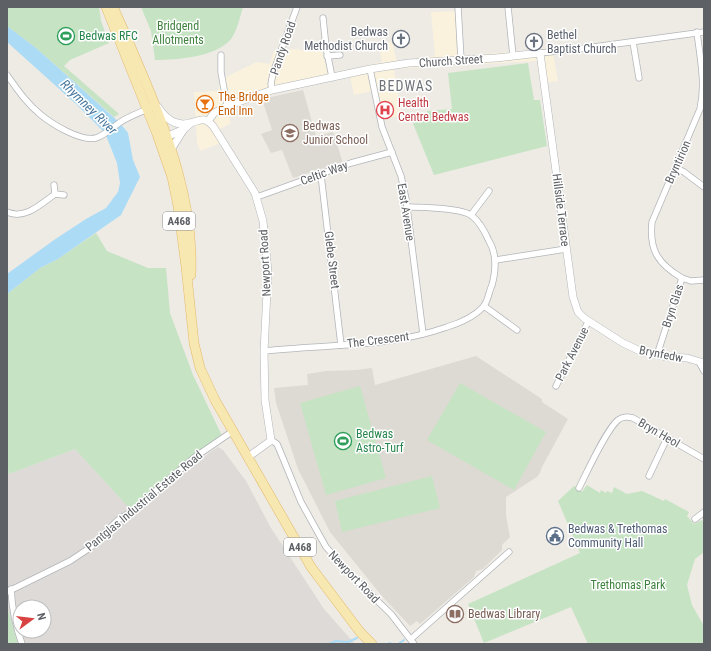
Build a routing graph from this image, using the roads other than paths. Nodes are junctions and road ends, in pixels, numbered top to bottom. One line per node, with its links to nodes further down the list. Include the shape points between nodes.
1 (106, 7): 25 (main road, Newport Road / A468)
2 (113, 7): 22 (main road, Newport Road)
3 (297, 7): 21 (street, Pandy Road, via 273,73)
4 (458, 7): 15 (street)
5 (508, 7): 14 (street)
6 (324, 18): 13 (street)
7 (697, 32): 8 (street, Church Street); 9 (street, Church Street); 20 (street, Bryntirion)
8 (704, 32)
9 (633, 42): 10 (street, Church Street); 19 (street)
10 (540, 53): 14 (street, Church Street); 42 (street, Hillside Terrace)
11 (221, 55): 23 (street)
12 (340, 55): 13 (street)
13 (327, 56): 18 (street)
14 (513, 56): 15 (street, Church Street)
15 (461, 60): 16 (street, Church Street, via 409,63)
16 (370, 69): 18 (street, Church Street); 30 (street, East Avenue, via 379,114)
17 (7, 75): 25 (street, via 40,114 78,137 96,138 134,114)
18 (332, 77): 21 (street, Church Street)
19 (639, 78)
20 (703, 78): 24 (street, Bryntirion)
21 (272, 90): 23 (street, Church Street)
22 (154, 102): 25 (street); 27 (street, via 167,118); 28 (main road, Newport Road)
23 (227, 106): 26 (street, Church Street, via 214,113)
24 (702, 108): 31 (street, Bryntirion)
25 (146, 110): 28 (main road, Newport Road / A468)
26 (208, 121): 27 (street, via 201,120); 38 (street, Newport Road)
27 (185, 125): 28 (street); 29 (street)
28 (162, 135): 29 (main road, Newport Road); 46 (main road, Newport Road / A468, via 175,190)
29 (172, 148): 46 (main road, Newport Road, via 190,229)
30 (392, 152): 32 (street, Celtic Way); 39 (street, East Avenue, via 401,176)
31 (676, 168): 34 (street); 44 (street, Bryntirion, via 652,222 651,234 658,260 669,271)
32 (321, 175): 38 (street, Celtic Way); 52 (street, Glebe Street)
33 (54, 185): 36 (street)
34 (704, 186)
35 (489, 191): 41 (street)
36 (55, 194): 37 (street); 40 (street, via 20,215)
37 (64, 195)
38 (257, 196): 53 (street, Newport Road, via 263,221 268,272)
39 (407, 207): 41 (street, via 458,211); 50 (street, East Avenue)
40 (7, 212)
41 (472, 215): 43 (street, via 493,247)
42 (566, 249): 43 (street); 48 (street, Hillside Terrace, via 573,297 578,312)
43 (496, 260): 47 (street, via 493,281)
44 (682, 278): 45 (street, Bryn Glas, via 691,281); 54 (street, Bryn Glas)
45 (704, 280)
46 (190, 305): 58 (main road, Newport Road / A468, via 198,361 215,400)
47 (484, 306): 49 (street); 50 (street, The Crescent, via 466,321)
48 (588, 322): 51 (street, Hillside Terrace); 57 (street, Park Avenue)
49 (517, 330)
50 (423, 334): 52 (street, The Crescent)
51 (623, 343): 54 (street, Brynfedw)
52 (342, 345): 53 (street, The Crescent)
53 (264, 351): 60 (street, Newport Road, via 265,408)
54 (657, 355): 55 (street, Brynfedw, via 687,358)
55 (702, 363): 56 (street, Brynfedw)
56 (704, 371)
57 (556, 386)
58 (233, 431): 61 (main road, Newport Road / A468); 68 (street, Pantglas Industrial Estate Road, via 196,457 118,520 91,547)
59 (667, 438): 62 (street, Bryn Heol); 63 (street); 64 (street, Bryn Heol, via 633,418 618,420)
60 (271, 440): 61 (street); 69 (street, Newport Road, via 277,444 301,502 326,547 391,614)
61 (248, 457): 71 (main road, Newport Road / A468, via 311,567)
62 (704, 459)
63 (649, 476)
64 (579, 488)
65 (704, 512): 66 (street)
66 (695, 519)
67 (510, 552): 69 (street)
68 (9, 590): 70 (street, Pantglas Industrial Estate Road, via 14,621)
69 (412, 642)
70 (22, 644)
71 (372, 644)

